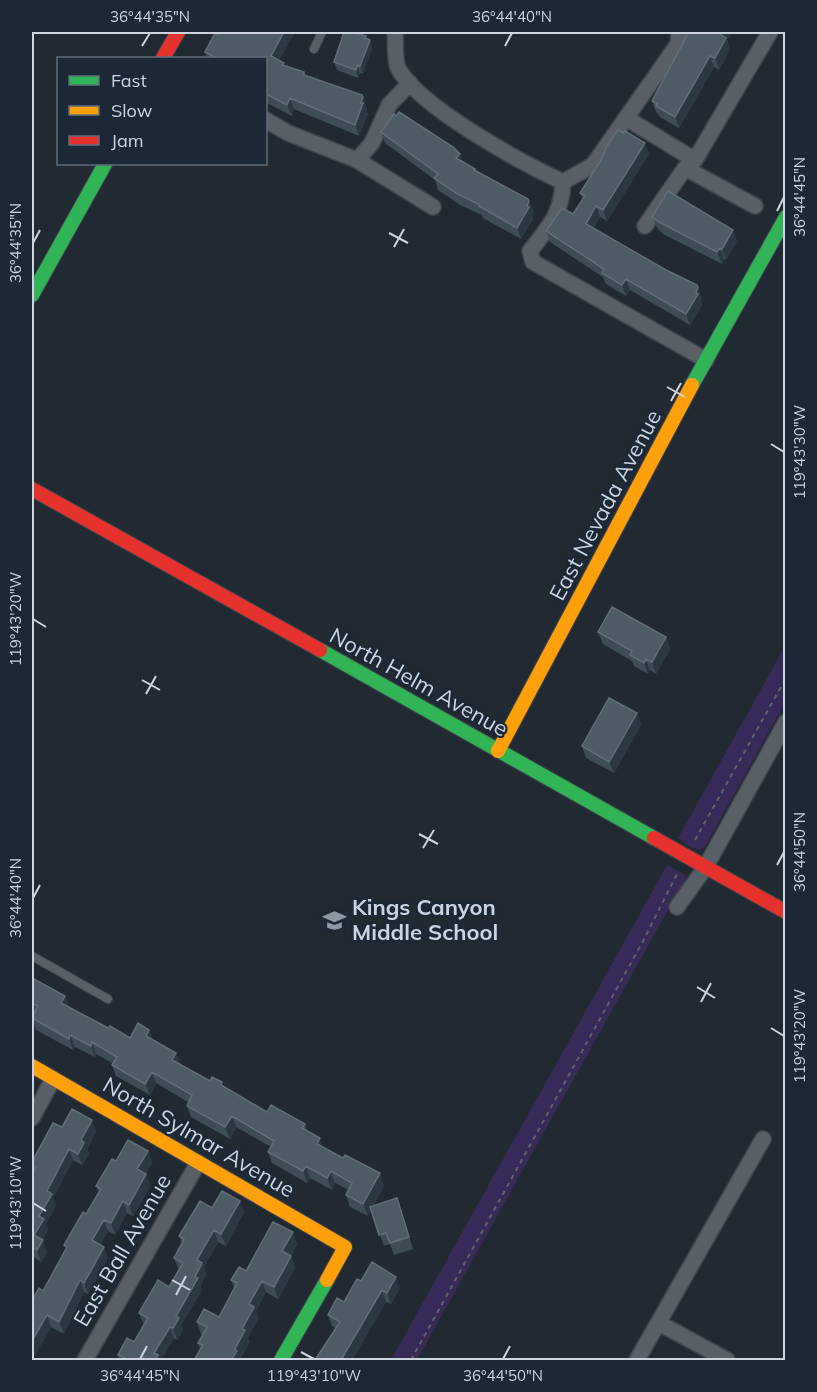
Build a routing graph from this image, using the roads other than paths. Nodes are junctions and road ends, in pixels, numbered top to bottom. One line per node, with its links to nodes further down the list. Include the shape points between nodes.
1 (178, 32): 7 (street)
2 (322, 32): 6 (lane)
3 (395, 32): 8 (street, via 397,66)
4 (679, 32): 9 (street, via 678,44)
5 (770, 32): 12 (street)
6 (314, 49)
7 (164, 57)
8 (410, 83): 11 (street, via 389,105 372,143); 14 (street, via 466,127 530,167)
9 (626, 118): 12 (street); 14 (street, via 593,165)
10 (267, 121): 11 (street)
11 (357, 160): 15 (street)
12 (690, 164): 16 (street); 18 (street)
13 (104, 165): 19 (street)
14 (563, 182): 20 (street, via 559,208 530,250 532,262)
15 (434, 207)
16 (755, 207)
17 (786, 217): 20 (street, East Nevada Avenue)
18 (645, 226)
19 (32, 295)
20 (706, 360): 23 (street, East Nevada Avenue)
21 (32, 489): 23 (street, North Helm Avenue)
22 (786, 722): 24 (street)
23 (498, 750): 24 (street, North Helm Avenue)
24 (705, 868): 25 (street); 26 (street, North Helm Avenue)
25 (677, 907)
26 (786, 912)
27 (32, 956): 28 (lane)
28 (108, 999)
29 (32, 1066): 30 (street, North Sylmar Avenue)
30 (54, 1079): 31 (street); 33 (street, North Sylmar Avenue)
31 (32, 1118)
32 (763, 1139): 34 (street)
33 (198, 1163): 35 (street, East Ball Avenue); 36 (street, North Sylmar Avenue, via 345,1247)
34 (659, 1323): 37 (street); 38 (street)
35 (85, 1360)
36 (281, 1360)
37 (637, 1360)
38 (727, 1360)

